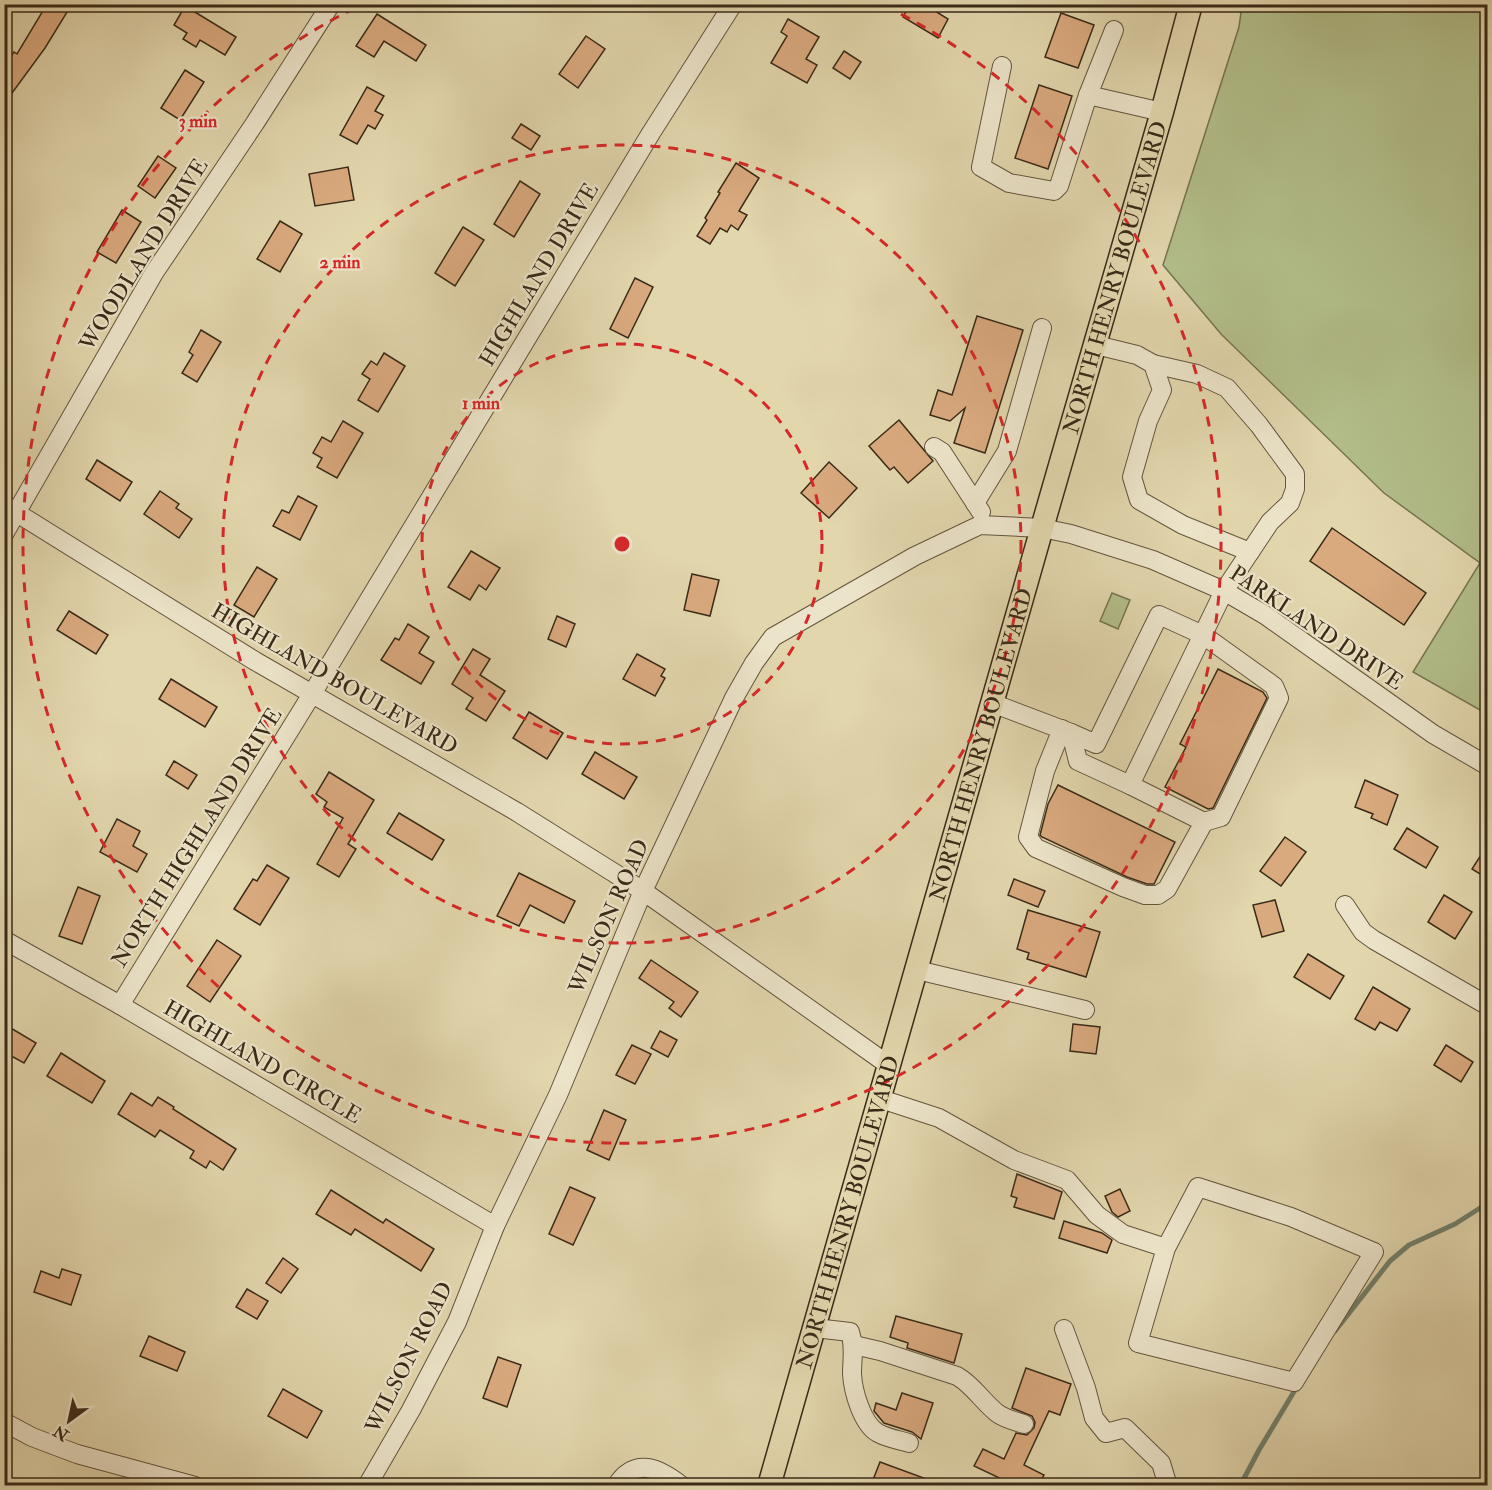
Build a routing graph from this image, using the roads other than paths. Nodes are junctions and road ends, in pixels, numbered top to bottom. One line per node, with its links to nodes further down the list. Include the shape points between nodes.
1 (331, 4): 13 (street, WOODLAND DRIVE, via 154,273)
2 (733, 4): 20 (street, HIGHLAND DRIVE)
3 (1191, 4): 7 (main road, NORTH HENRY BOULEVARD)
4 (1114, 30): 6 (street)
5 (1002, 66): 6 (street, via 981,167 1009,183 1054,191 1059,186)
6 (1088, 95): 7 (street)
7 (1162, 112): 9 (main road, NORTH HENRY BOULEVARD)
8 (1042, 328): 12 (street, via 1007,451)
9 (1096, 345): 10 (street, via 1137,355); 15 (main road, NORTH HENRY BOULEVARD)
10 (1153, 364): 17 (street, via 1162,390 1148,421 1132,477 1139,500 1183,525); 17 (street, via 1197,374 1227,388 1295,474 1290,503 1270,522)
11 (934, 447): 12 (street, via 942,452)
12 (975, 503): 14 (street)
13 (11, 509): 16 (street, WOODLAND DRIVE); 20 (street, HIGHLAND BOULEVARD)
14 (990, 526): 15 (street, WILSON ROAD); 26 (street, WILSON ROAD, via 980,525 915,556 773,637 734,698)
15 (1041, 528): 18 (street, PARKLAND DRIVE, via 1153,560); 21 (main road, NORTH HENRY BOULEVARD)
16 (4, 534)
17 (1250, 552): 18 (street)
18 (1224, 591): 19 (street); 23 (street, PARKLAND DRIVE, via 1265,615 1433,734)
19 (1203, 635): 22 (street, via 1159,615 1096,744); 24 (street); 25 (street, via 1274,686 1279,698 1221,817)
20 (312, 694): 26 (street, HIGHLAND BOULEVARD, via 517,812); 31 (street, NORTH HIGHLAND DRIVE)
21 (992, 703): 22 (street); 29 (main road, NORTH HENRY BOULEVARD)
22 (1067, 731): 24 (street, via 1078,761); 25 (street, via 1045,771 1030,824 1028,837 1036,848 1123,887 1158,895 1167,889)
23 (1488, 766)
24 (1130, 785): 25 (street)
25 (1204, 822)
26 (643, 891): 33 (street, HIGHLAND BOULEVARD); 35 (street, WILSON ROAD, via 558,1095)
27 (1345, 904): 30 (street, via 1368,936 1483,1003)
28 (4, 940): 31 (street, HIGHLAND CIRCLE)
29 (917, 970): 32 (street); 33 (main road, NORTH HENRY BOULEVARD)
30 (1488, 996)
31 (120, 1005): 35 (street, HIGHLAND CIRCLE)
32 (1085, 1010)
33 (890, 1066): 34 (main road, NORTH HENRY BOULEVARD)
34 (880, 1099): 36 (street, via 939,1118 1014,1160 1067,1180 1097,1215 1123,1234); 37 (main road, NORTH HENRY BOULEVARD)
35 (495, 1226): 44 (street, WILSON ROAD, via 457,1322)
36 (1166, 1248): 36 (street, via 1138,1343 1294,1382 1374,1252 1291,1217 1198,1187)
37 (815, 1328): 39 (street, via 850,1332); 47 (main road, NORTH HENRY BOULEVARD)
38 (1064, 1329): 48 (street, via 1094,1418 1106,1432 1125,1428 1161,1463)
39 (854, 1345): 41 (street, via 957,1376 995,1412); 42 (street, via 854,1390 862,1414 876,1432)
40 (4, 1422): 43 (street, via 76,1454)
41 (1024, 1424)
42 (909, 1443)
43 (195, 1485)
44 (367, 1485)
45 (616, 1485): 46 (street, via 632,1469 653,1468)
46 (682, 1485)
47 (770, 1485)
48 (1168, 1485)

